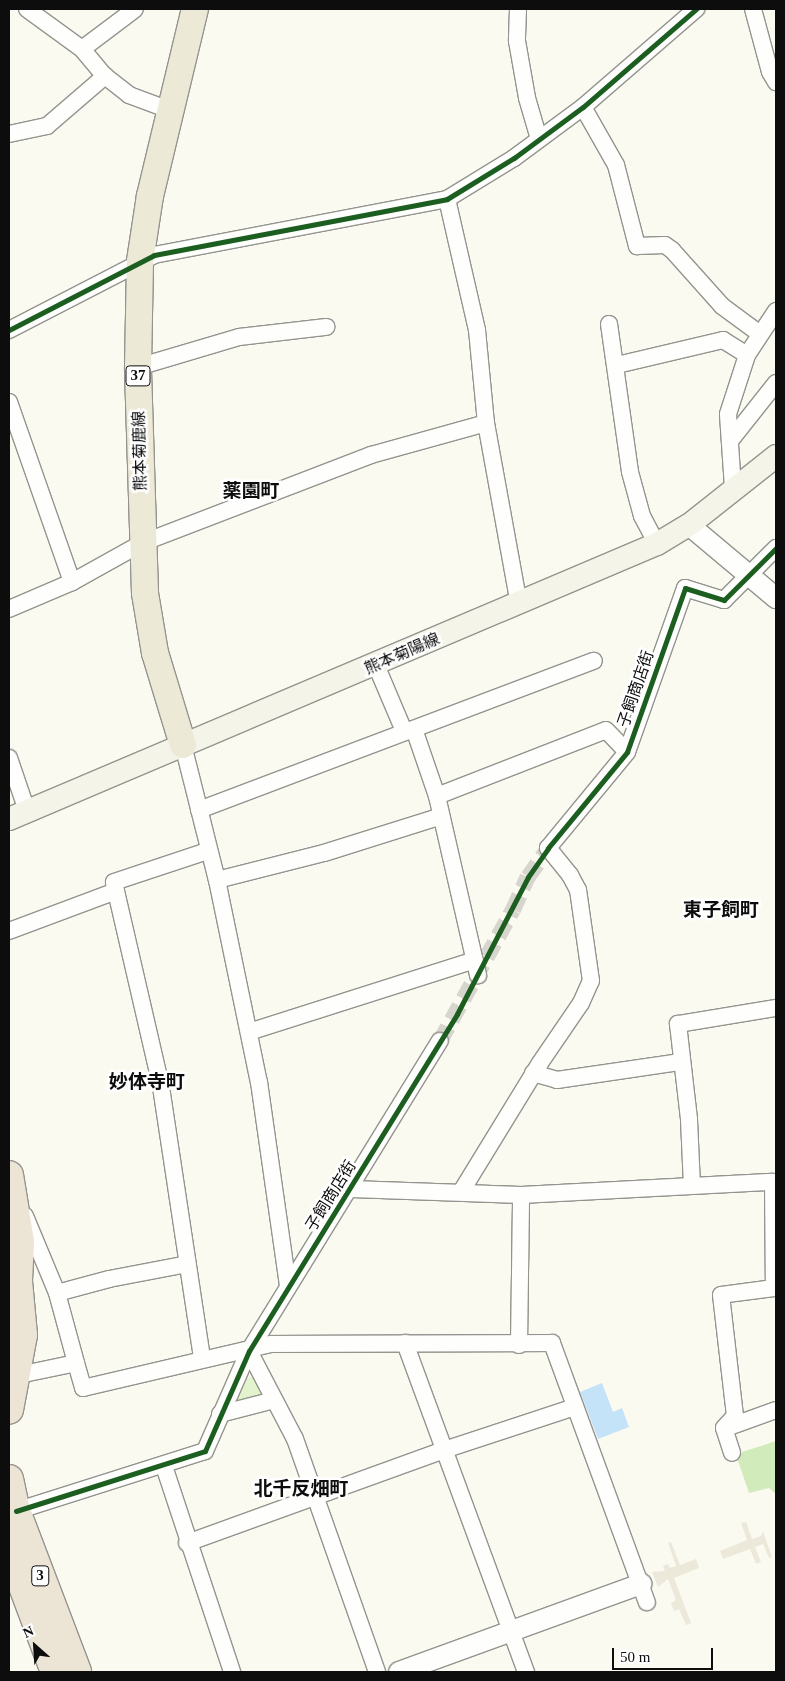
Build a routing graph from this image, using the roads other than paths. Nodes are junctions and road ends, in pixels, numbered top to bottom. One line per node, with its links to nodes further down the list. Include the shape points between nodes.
1 (27, 9): 7 (street)
2 (135, 9): 7 (street)
3 (196, 9): 11 (main road, 熊本菊鹿線 / 37)
4 (518, 9): 13 (street, via 520,65)
5 (696, 9): 10 (street)
6 (753, 9): 9 (street, via 770,72)
7 (82, 49): 8 (street)
8 (105, 76): 11 (street, via 129,96); 12 (street, via 47,126)
9 (776, 82)
10 (583, 107): 13 (street); 20 (street, via 616,165 637,246 665,245 672,250 722,306)
11 (172, 111): 15 (main road, 熊本菊鹿線 / 37, via 150,196)
12 (9, 134)
13 (539, 139): 14 (street)
14 (448, 200): 15 (street, via 154,255); 26 (street, via 477,330)
15 (140, 261): 19 (street); 23 (main road, 熊本菊鹿線 / 37)
16 (776, 311): 20 (street)
17 (609, 324): 22 (street)
18 (326, 327): 23 (street, via 239,337)
19 (9, 330)
20 (760, 334): 21 (street)
21 (747, 355): 22 (street, via 723,340); 27 (street, via 728,414)
22 (617, 365): 32 (street, via 630,472 642,516)
23 (138, 367): 31 (main road, 熊本菊鹿線 / 37)
24 (776, 383): 27 (street)
25 (9, 402): 35 (street)
26 (486, 423): 31 (street, via 371,455); 37 (street)
27 (730, 441): 29 (street)
28 (776, 456): 29 (main road, 熊本菊陽線)
29 (733, 488): 30 (main road, 熊本菊陽線)
30 (689, 525): 32 (main road, 熊本菊陽線); 34 (street)
31 (142, 543): 35 (street); 42 (main road, 熊本菊鹿線 / 37, via 145,593 155,653)
32 (657, 544): 37 (main road, 熊本菊陽線)
33 (776, 548): 34 (street)
34 (748, 575): 36 (street); 43 (street, 子飼商店街, via 724,600 685,588)
35 (72, 582): 38 (street)
36 (776, 598)
37 (519, 604): 40 (main road, 熊本菊陽線)
38 (9, 609)
39 (594, 661): 41 (street)
40 (376, 665): 41 (street); 42 (main road, 熊本菊陽線)
41 (409, 730): 45 (street); 46 (street)
42 (182, 745): 46 (street); 47 (main road, 熊本菊陽線)
43 (627, 752): 45 (street, via 606,730); 57 (street, 子飼商店街, via 548,848 578,890 591,982 581,1003)
44 (9, 758): 47 (street)
45 (437, 796): 48 (street)
46 (199, 810): 49 (street)
47 (18, 815)
48 (441, 816): 50 (street, via 324,853); 54 (street, via 476,968)
49 (207, 851): 50 (street); 51 (street, via 114,882)
50 (217, 880): 54 (street)
51 (116, 891): 52 (street); 65 (street, via 161,1086)
52 (9, 931)
53 (776, 1008): 56 (street, via 678,1024)
54 (249, 1032): 66 (street, via 264,1113)
55 (440, 1041): 61 (street, 子飼商店街)
56 (681, 1062): 57 (street, via 557,1080); 60 (street, via 689,1119)
57 (533, 1073): 62 (street)
58 (11, 1181): 67 (street); 74 (highway, via 20,1242 18,1281 23,1335)
59 (775, 1182): 60 (street); 80 (street, via 774,1288 721,1295 735,1416)
60 (692, 1186): 63 (street)
61 (350, 1189): 62 (street); 66 (street, 子飼商店街)
62 (461, 1192): 63 (street)
63 (521, 1195): 70 (street)
64 (9, 1224): 68 (highway)
65 (188, 1264): 67 (street); 72 (street)
66 (288, 1286): 71 (street, 子飼商店街)
67 (57, 1292): 73 (street)
68 (9, 1302)
69 (405, 1344): 70 (street); 71 (street, via 271,1344); 81 (street)
70 (519, 1345): 76 (street, via 552,1343)
71 (249, 1351): 72 (street); 75 (street); 79 (street, 子飼商店街)
72 (202, 1358): 73 (street, via 83,1388)
73 (76, 1363): 74 (street)
74 (11, 1376): 77 (highway)
75 (274, 1400): 79 (street); 85 (street, via 295,1439)
76 (575, 1407): 81 (street); 89 (street)
77 (9, 1410)
78 (776, 1410): 80 (street)
79 (220, 1414): 83 (street, 子飼商店街, via 205,1452)
80 (724, 1428): 82 (street)
81 (444, 1450): 85 (street); 90 (street)
82 (732, 1453)
83 (164, 1466): 86 (street, 子飼商店街); 87 (street)
84 (9, 1479): 86 (highway, 3)
85 (315, 1496): 87 (street); 94 (street)
86 (16, 1512): 92 (highway, 3)
87 (187, 1543): 93 (street)
88 (9, 1549): 91 (highway, 3)
89 (644, 1593): 90 (street)
90 (511, 1631): 95 (street); 96 (street)
91 (55, 1672)
92 (77, 1672)
93 (232, 1672)
94 (377, 1672)
95 (399, 1672)
96 (526, 1672)

